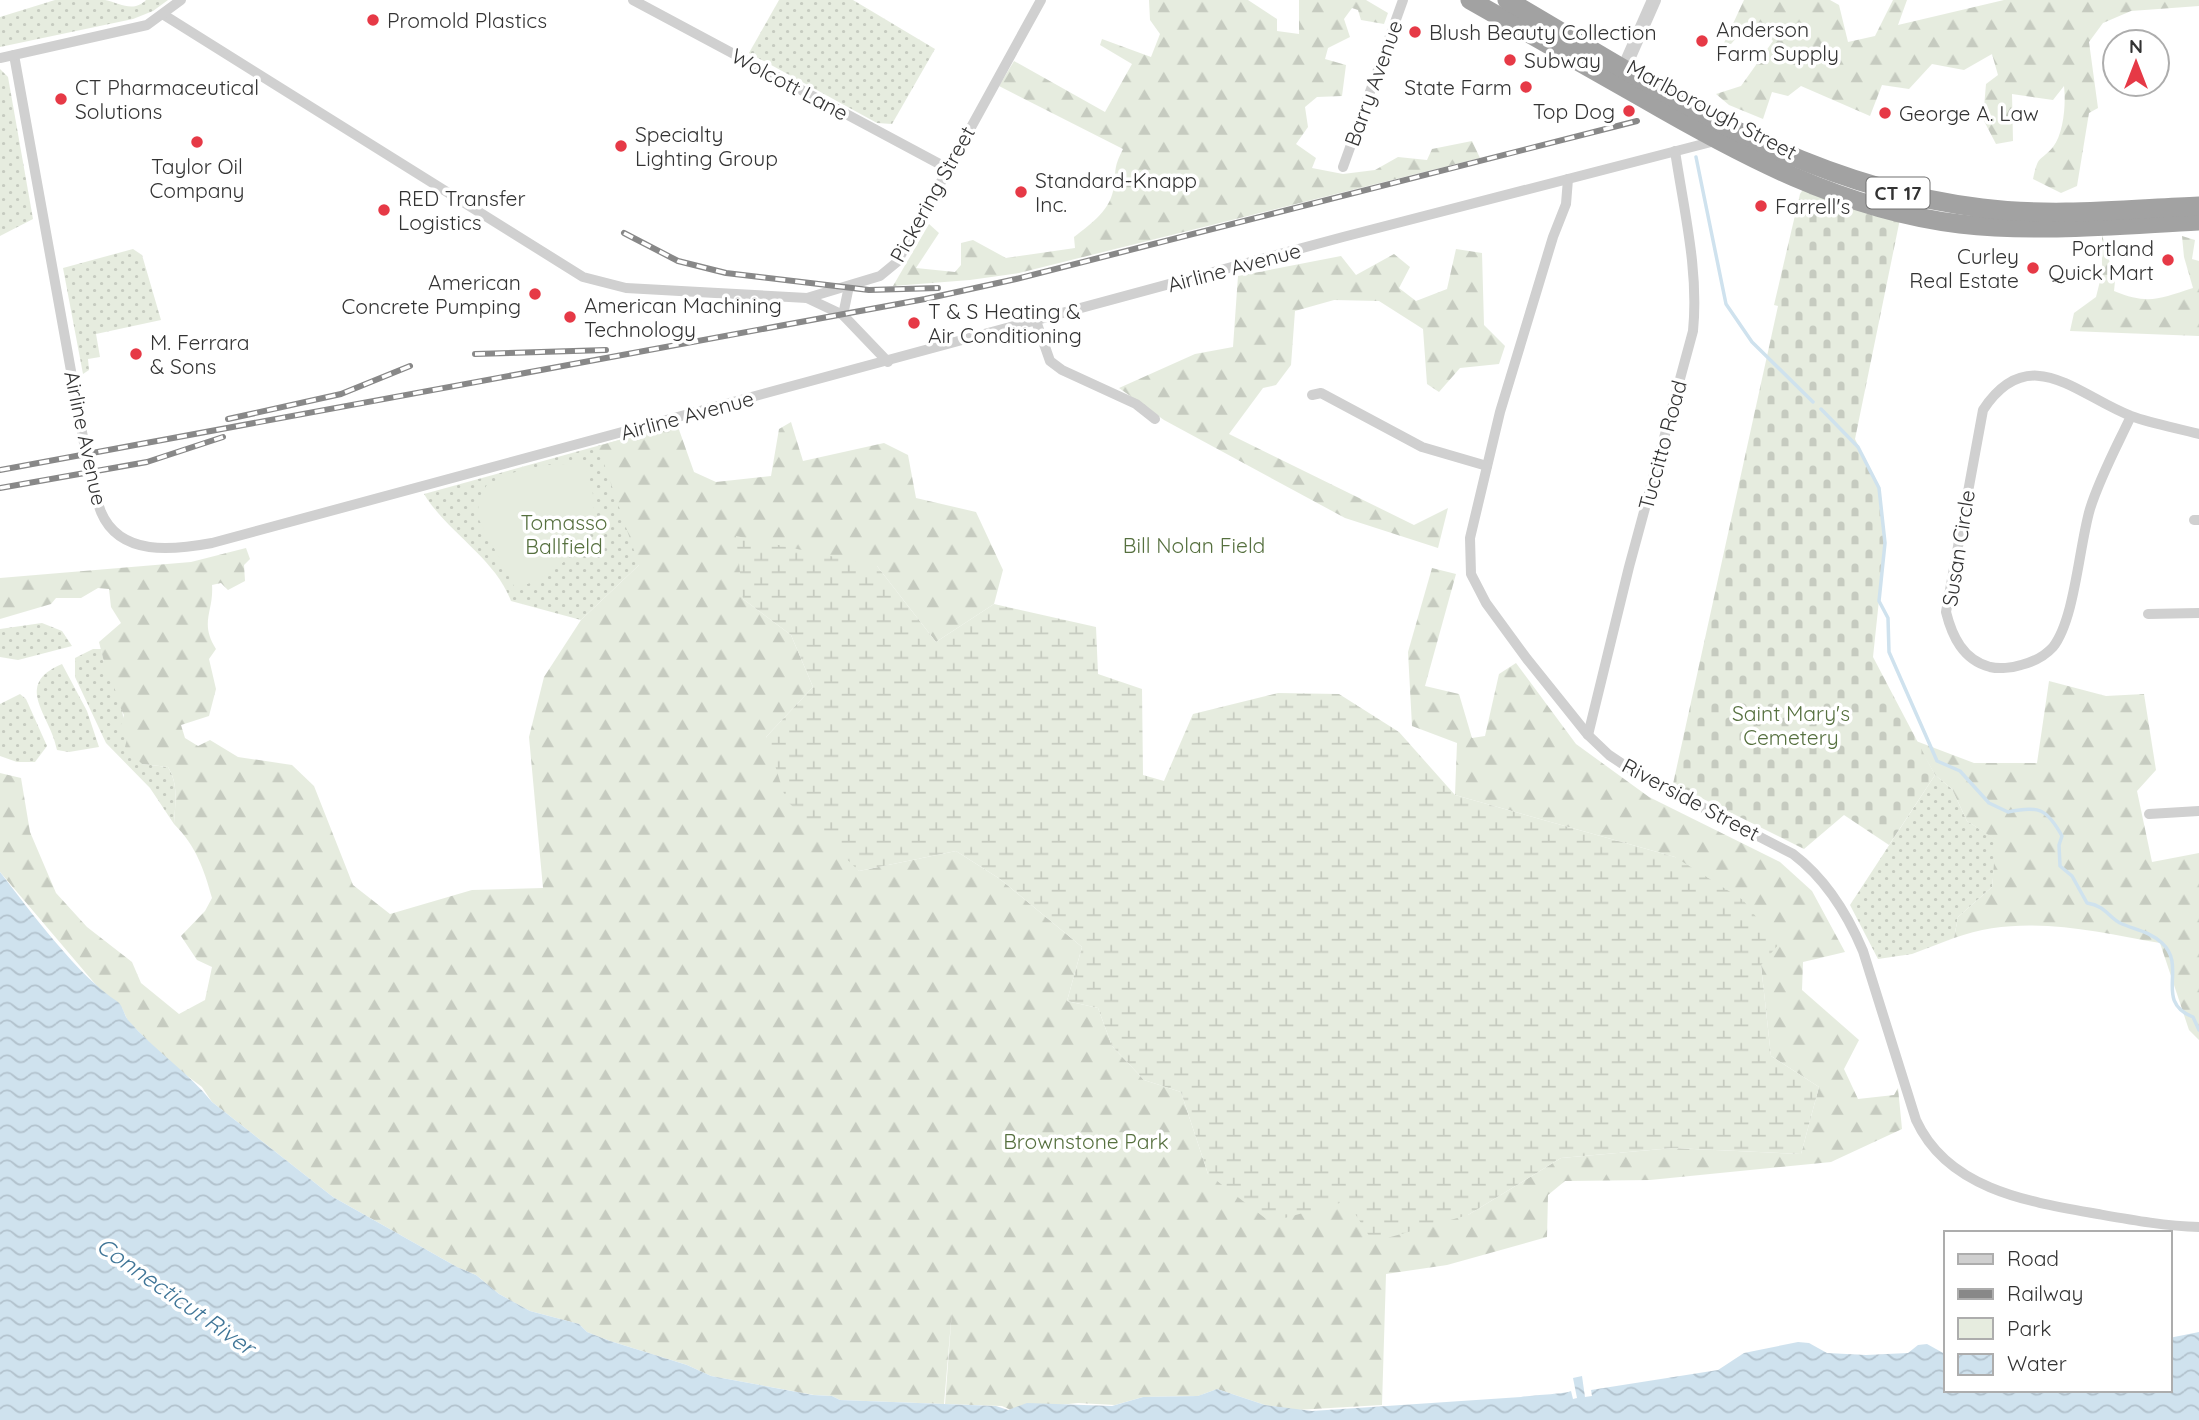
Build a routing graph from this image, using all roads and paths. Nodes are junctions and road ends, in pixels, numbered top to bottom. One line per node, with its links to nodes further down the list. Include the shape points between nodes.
1 (181, 0): 8 (street)
2 (633, 0): 15 (street, Wolcott Lane)
3 (1041, 0): 15 (street, Pickering Street)
4 (1403, 0): 14 (street, Barry Avenue)
5 (1470, 0): 11 (highway, Marlborough Street / CT 17)
6 (1507, 0): 11 (highway, Marlborough Street / CT 17)
7 (1654, 0): 11 (street)
8 (164, 15): 9 (street, via 138,28); 20 (street, Pickering Street, via 583,277 626,288)
9 (14, 55): 10 (street); 23 (street, Airline Avenue, via 86,454 103,516 132,542 169,550 212,543)
10 (0, 58)
11 (1620, 76): 12 (highway, Marlborough Street / CT 17)
12 (1720, 133): 13 (street, Airline Avenue); 17 (highway, Marlborough Street / CT 17, via 1820,170 1939,202 2026,211); 18 (highway, Marlborough Street / CT 17, via 1768,168 1815,187 1935,220 2038,229)
13 (1675, 151): 16 (street, Airline Avenue); 31 (street, Tuccitto Road, via 1694,273 1693,331)
14 (1343, 167)
15 (947, 168): 19 (street, Pickering Street, via 897,262 880,276)
16 (1568, 179): 22 (street, Airline Avenue); 28 (street, Riverside Street, via 1566,204)
17 (2199, 206)
18 (2199, 221)
19 (849, 286): 20 (street, Pickering Street); 21 (street)
20 (807, 298): 21 (street)
21 (843, 315): 23 (street)
22 (1036, 321): 23 (street, Airline Avenue); 26 (street, via 1050,361 1136,404)
23 (888, 362)
24 (1312, 395): 28 (street, via 1321,393 1422,447)
25 (2131, 416): 25 (street, Susan Circle, via 2091,505 2060,635 2051,649 2036,661 2013,668 1990,667 1967,656 1951,634 1946,612 1983,410 1994,393 2032,375 2060,379); 27 (street)
26 (1156, 419)
27 (2199, 434)
28 (1487, 466): 31 (street, Riverside Street, via 1470,538 1471,574 1486,603)
29 (2199, 613): 30 (street)
30 (2148, 614)
31 (1588, 735): 34 (street, Riverside Street, via 1636,774 1765,838 1810,867 1853,927 1916,1120 1938,1155 1976,1181 2024,1199 2150,1223)
32 (2199, 811): 33 (street)
33 (2149, 814)
34 (2199, 1227)

